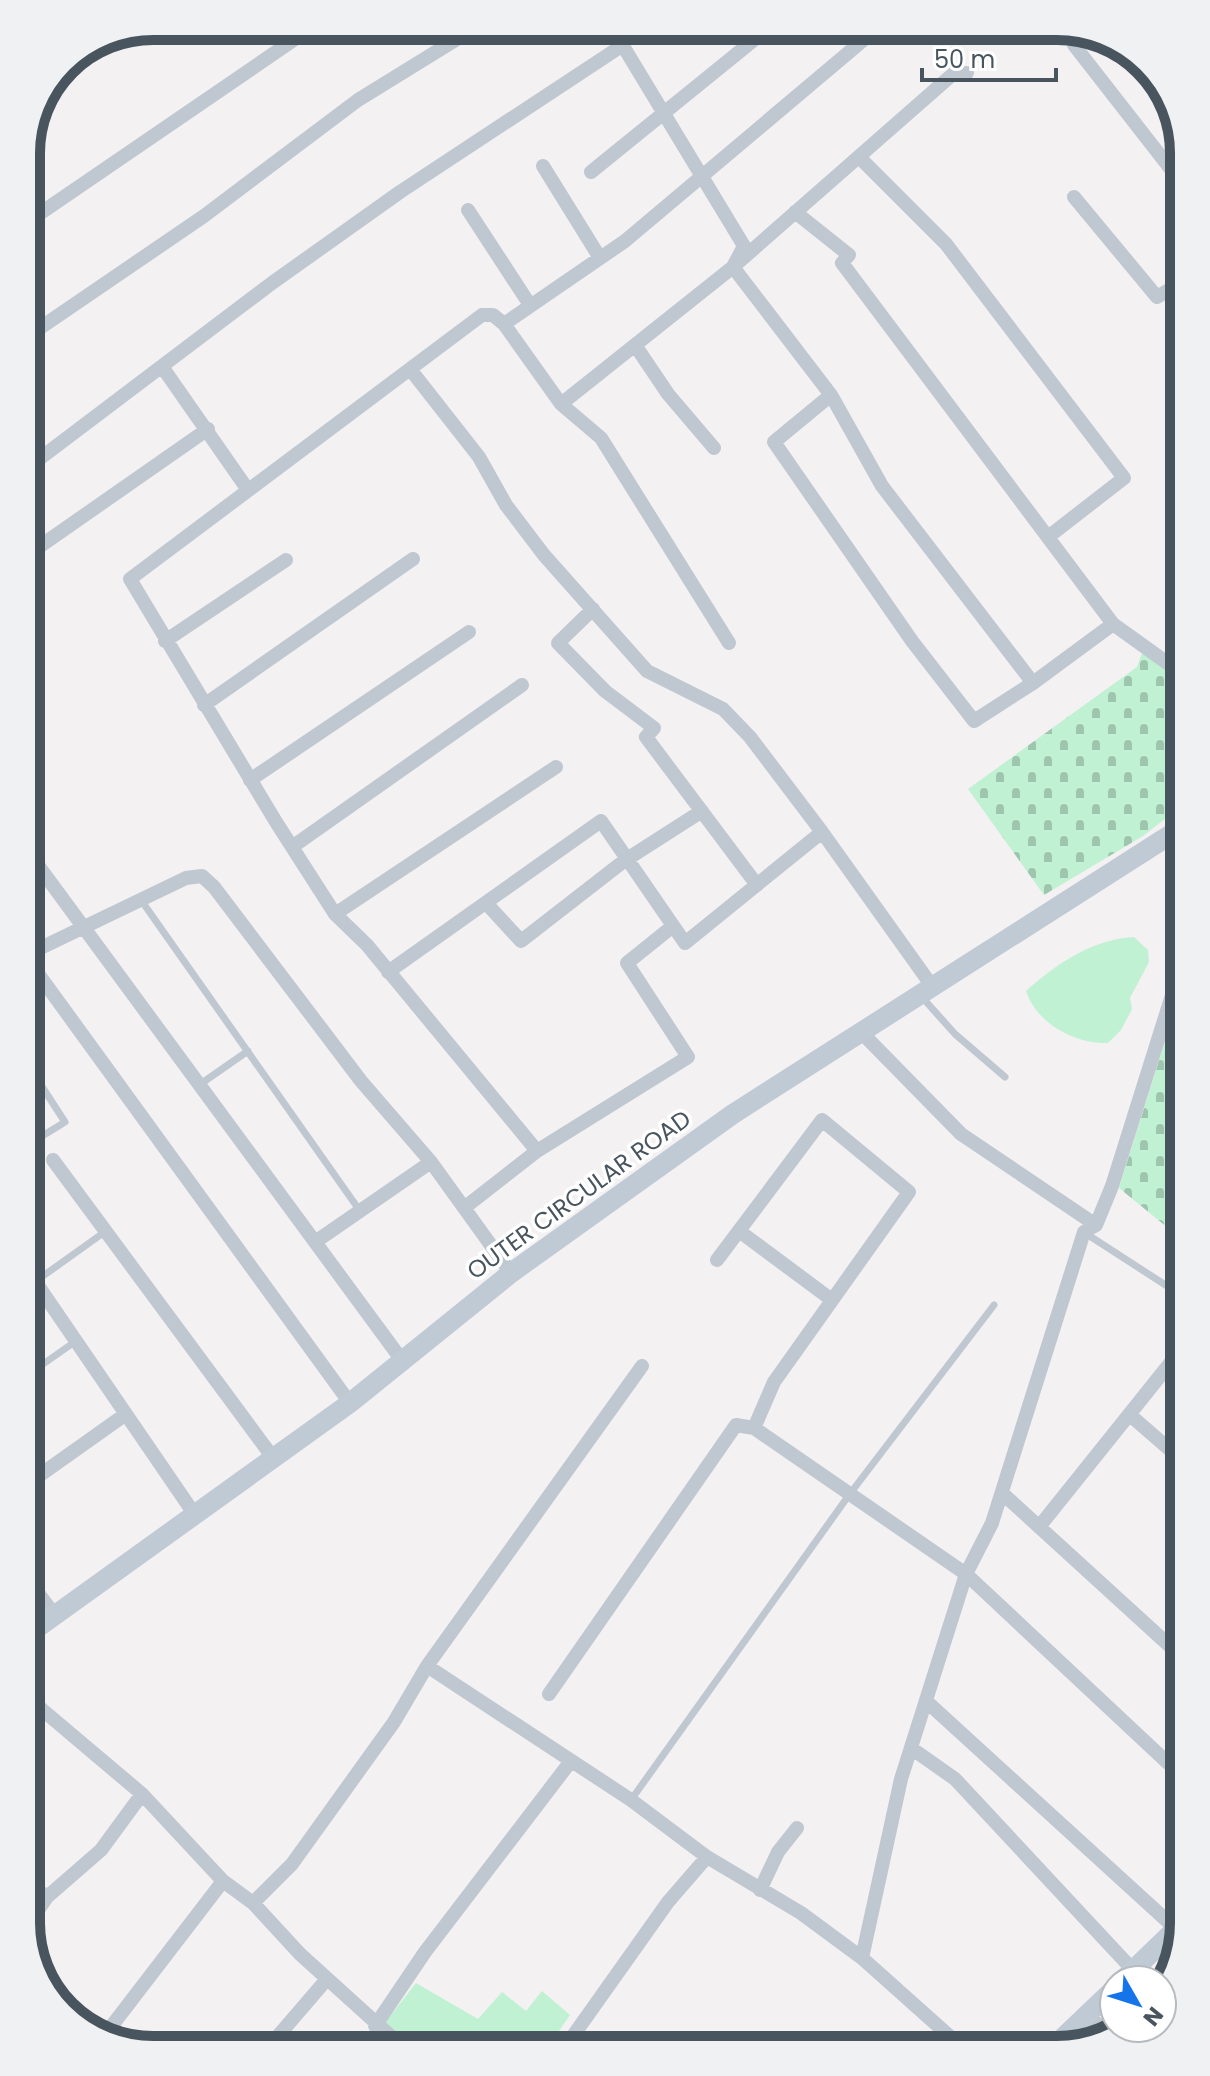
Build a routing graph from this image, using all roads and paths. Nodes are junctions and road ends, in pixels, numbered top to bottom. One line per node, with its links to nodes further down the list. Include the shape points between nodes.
1 (294, 40): 18 (street)
2 (455, 40): 24 (street, via 358,100 204,216)
3 (620, 40): 6 (street)
4 (754, 40): 9 (street)
5 (864, 40): 14 (street)
6 (623, 45): 9 (street); 26 (street, via 400,192)
7 (1074, 45): 12 (street)
8 (967, 73): 10 (street, via 953,74)
9 (664, 114): 13 (street); 14 (street)
10 (859, 157): 17 (street); 34 (street, via 946,244 1124,478)
11 (543, 166): 19 (street)
12 (1170, 168)
13 (591, 172)
14 (703, 177): 19 (street); 20 (street, via 744,246)
15 (1074, 197): 21 (street, via 1157,297)
16 (468, 210): 22 (street)
17 (795, 212): 20 (street); 34 (street, via 849,255 842,263)
18 (40, 213)
19 (600, 258): 22 (street)
20 (733, 267): 25 (street); 28 (street)
21 (1170, 289)
22 (530, 305): 23 (street)
23 (504, 324): 27 (street, via 493,315 482,315); 29 (street)
24 (40, 328)
25 (635, 345): 29 (street); 31 (street)
26 (163, 368): 30 (street); 32 (street)
27 (410, 369): 33 (street); 38 (street, via 479,457 506,505)
28 (831, 395): 44 (street, via 882,486); 44 (street, via 774,442 912,641 974,721)
29 (561, 404): 42 (street, via 601,438)
30 (208, 429): 33 (street); 35 (street)
31 (714, 448)
32 (40, 459)
33 (248, 490): 41 (street, via 130,579)
34 (1048, 537): 39 (street)
35 (40, 546)
36 (413, 559): 46 (street)
37 (286, 560): 41 (street)
38 (593, 609): 49 (street, via 558,643 605,691 654,728 646,737); 50 (street, via 647,671 723,709)
39 (1113, 624): 43 (street); 44 (street)
40 (469, 632): 48 (street)
41 (165, 641): 46 (street)
42 (729, 643)
43 (1170, 665)
44 (1033, 683)
45 (522, 685): 52 (street)
46 (204, 705): 48 (street)
47 (556, 767): 58 (street)
48 (250, 780): 52 (street)
49 (702, 811): 53 (street); 55 (street)
50 (822, 832): 55 (street); 64 (street)
51 (1170, 835): 64 (main road, OUTER CIRCULAR ROAD)
52 (292, 847): 58 (street)
53 (627, 859): 57 (street, via 521,941); 57 (street, via 601,821); 59 (street)
54 (40, 869): 60 (street)
55 (757, 885): 59 (street, via 685,943)
56 (141, 900): 60 (street); 67 (lane); 74 (street, via 202,876 361,1081)
57 (486, 903): 62 (street)
58 (335, 914): 62 (street)
59 (673, 926): 72 (street, via 627,963 688,1057)
60 (81, 928): 61 (street); 70 (street)
61 (40, 949)
62 (388, 972): 72 (street)
63 (40, 975): 93 (street)
64 (926, 990): 66 (main road, OUTER CIRCULAR ROAD); 68 (lane, via 955,1034)
65 (1170, 1002): 77 (street, via 1112,1186)
66 (861, 1032): 77 (street, via 961,1134); 83 (main road, OUTER CIRCULAR ROAD, via 733,1114)
67 (248, 1051): 70 (lane); 76 (lane)
68 (1005, 1077)
69 (40, 1084): 71 (lane, via 65,1122)
70 (199, 1085): 80 (street)
71 (40, 1137)
72 (537, 1151): 75 (street)
73 (53, 1160): 78 (street)
74 (431, 1162): 75 (street); 76 (street)
75 (464, 1208): 83 (street)
76 (360, 1211): 80 (street)
77 (1090, 1229): 84 (lane); 100 (street)
78 (106, 1231): 82 (lane); 98 (street)
79 (739, 1231): 81 (street); 86 (street); 86 (street, via 822,1120 909,1192)
80 (315, 1242): 89 (street)
81 (717, 1260)
82 (40, 1266)
83 (511, 1273): 89 (main road, OUTER CIRCULAR ROAD)
84 (1170, 1287)
85 (40, 1288): 88 (street)
86 (832, 1300): 96 (street, via 774,1382)
87 (994, 1305): 101 (lane)
88 (76, 1341): 91 (lane); 94 (street)
89 (404, 1363): 93 (main road, OUTER CIRCULAR ROAD)
90 (1170, 1364): 95 (street)
91 (40, 1366)
92 (642, 1366): 109 (street)
93 (350, 1403): 98 (main road, OUTER CIRCULAR ROAD)
94 (126, 1414): 99 (street); 102 (street)
95 (1130, 1415): 97 (street); 103 (street)
96 (754, 1428): 101 (street); 110 (street, via 736,1425)
97 (1170, 1450)
98 (274, 1459): 102 (main road, OUTER CIRCULAR ROAD)
99 (40, 1475)
100 (1002, 1493): 103 (street); 104 (street)
101 (849, 1495): 104 (street); 117 (lane)
102 (195, 1515): 106 (main road, OUTER CIRCULAR ROAD)
103 (1039, 1527): 108 (street)
104 (966, 1574): 111 (street); 115 (street)
105 (40, 1596): 106 (street)
106 (56, 1617): 107 (main road, OUTER CIRCULAR ROAD)
107 (40, 1627)
108 (1170, 1646)
109 (427, 1666): 114 (street); 124 (street, via 394,1722 292,1864)
110 (549, 1694)
111 (926, 1701): 113 (street); 126 (street)
112 (40, 1708): 116 (street)
113 (911, 1748): 128 (street); 129 (street, via 955,1779)
114 (571, 1761): 117 (street); 135 (street)
115 (1170, 1765)
116 (142, 1794): 120 (street); 123 (street, via 101,1850)
117 (631, 1800): 119 (street)
118 (797, 1828): 121 (street, via 778,1852)
119 (707, 1857): 121 (street); 140 (street, via 668,1902)
120 (223, 1881): 124 (street); 136 (street)
121 (760, 1890): 128 (street)
122 (40, 1892): 123 (street)
123 (47, 1897): 125 (street)
124 (253, 1903): 131 (street)
125 (40, 1907)
126 (1170, 1916)
127 (1169, 1935): 130 (main road)
128 (862, 1958): 141 (street)
129 (1118, 1964)
130 (1139, 1964)
131 (327, 1979): 135 (street); 138 (street)
132 (1098, 2004): 133 (main road)
133 (1083, 2018): 134 (street); 137 (main road)
134 (1098, 2024)
135 (375, 2026): 139 (street)
136 (111, 2027)
137 (1065, 2035)
138 (278, 2036)
139 (388, 2036)
140 (573, 2036)
141 (949, 2036)

